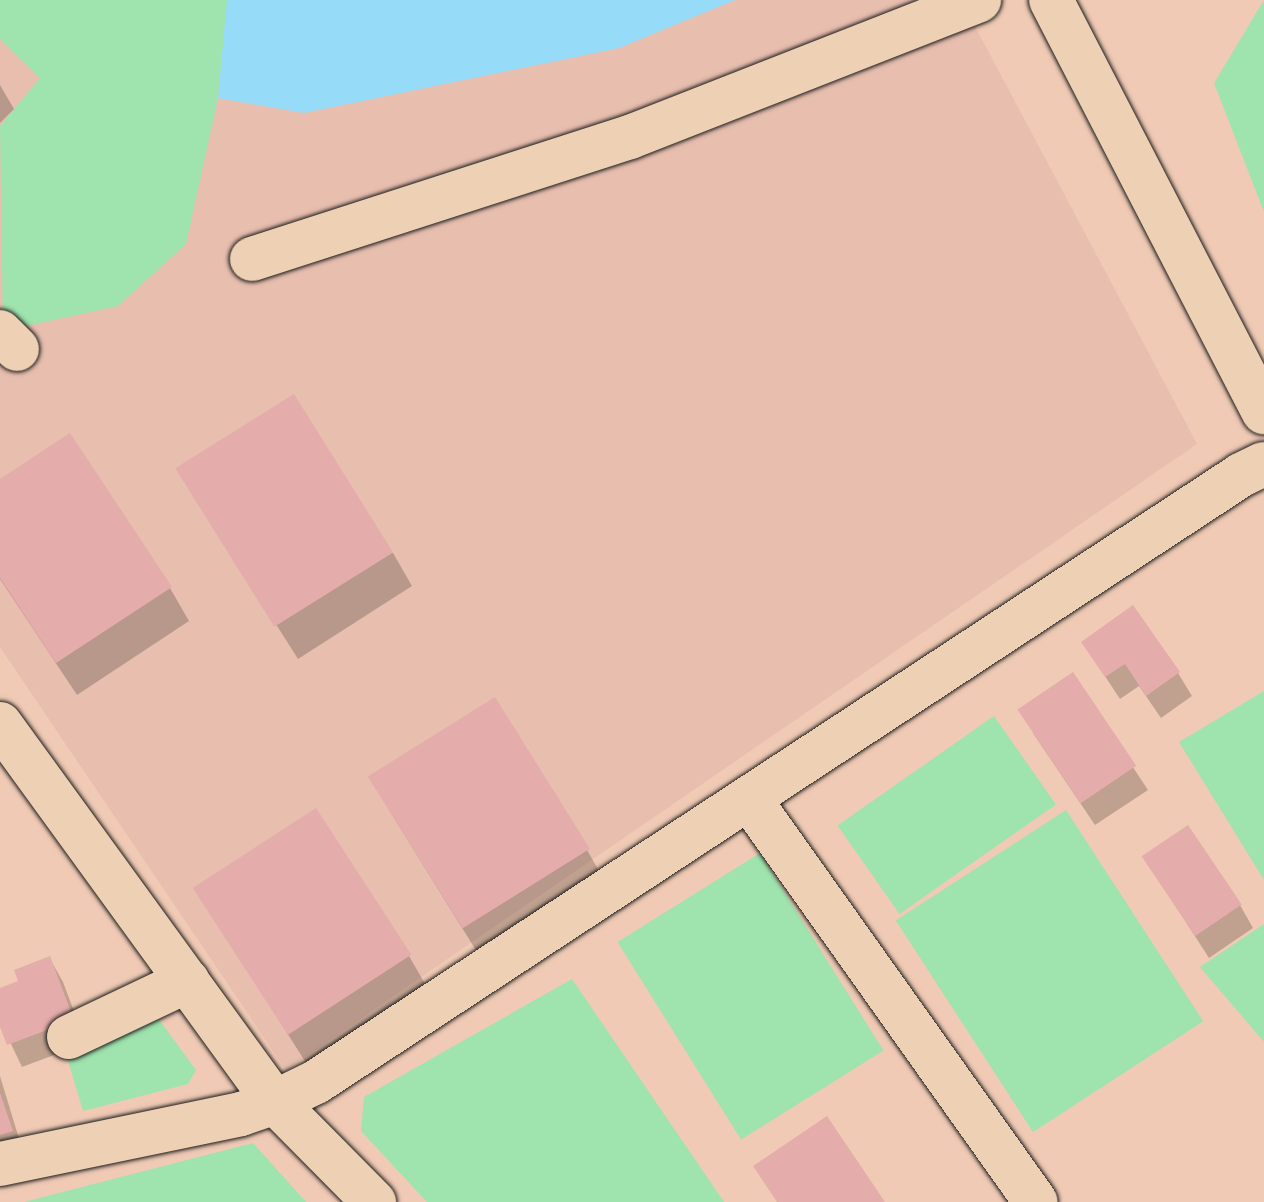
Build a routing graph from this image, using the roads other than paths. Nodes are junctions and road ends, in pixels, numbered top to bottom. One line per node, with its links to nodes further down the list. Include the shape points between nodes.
1 (979, 0): 3 (street, via 630,137)
2 (1051, 0): 4 (street)
3 (252, 259)
4 (1264, 412)
5 (1264, 464): 7 (street)
6 (0, 724): 8 (street)
7 (750, 800): 10 (street, via 316,1082); 13 (street)
8 (187, 981): 9 (street); 10 (street)
9 (69, 1037)
10 (275, 1102): 11 (street, via 241,1114); 12 (street)
11 (0, 1164)
12 (374, 1202)
13 (1036, 1202)

